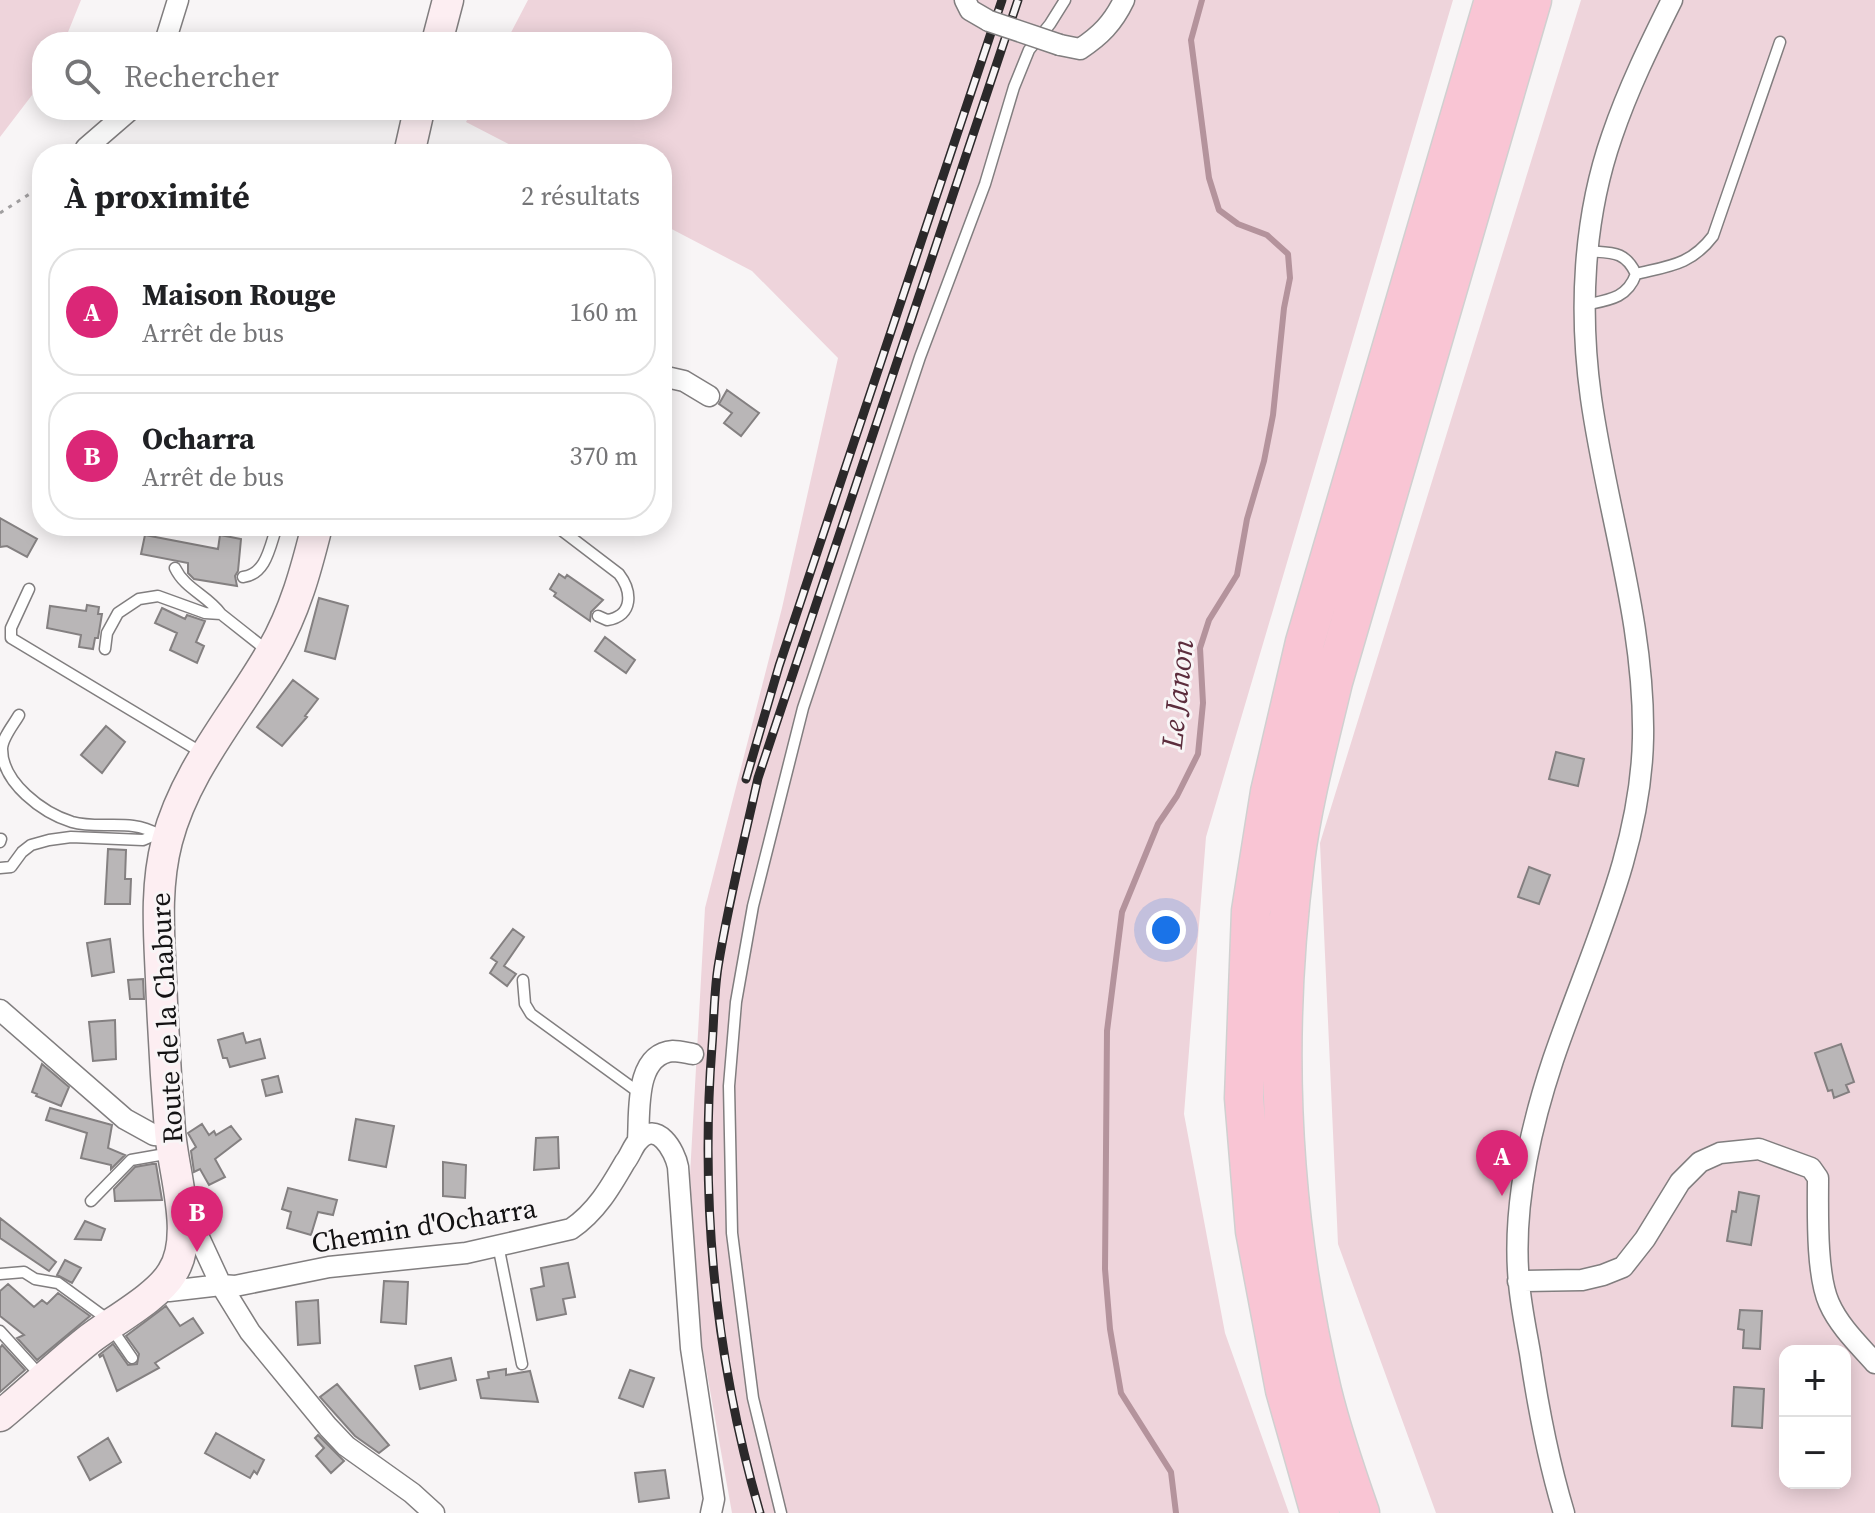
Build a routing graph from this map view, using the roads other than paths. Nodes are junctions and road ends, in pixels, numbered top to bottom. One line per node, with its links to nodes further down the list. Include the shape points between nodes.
1 (178, 0): 9 (street)
2 (448, 0): 10 (main road)
3 (965, 0): 5 (street, bridge, via 970,10 989,21 1080,49 1100,36)
4 (1065, 0): 57 (lane, via 1024,62 920,357 803,708 753,906 736,1002 729,1086 732,1233 753,1398)
5 (1124, 0)
6 (1494, 0): 58 (highway, via 1305,642 1270,792 1251,911 1244,1098 1255,1231 1285,1390)
7 (1532, 0): 59 (highway, via 1333,682 1307,793 1288,925 1281,1103 1292,1234 1323,1393)
8 (1672, 0): 16 (street, via 1611,139)
9 (168, 32)
10 (440, 32)
11 (1780, 42): 17 (lane, via 1713,236 1701,252 1683,262)
12 (118, 120): 14 (street)
13 (417, 120): 15 (main road)
14 (91, 144)
15 (411, 144)
16 (1587, 251): 17 (lane, via 1620,254); 18 (street)
17 (1636, 274): 18 (lane, via 1632,287 1621,295)
18 (1584, 305): 45 (street, via 1591,400 1640,669 1643,739 1637,802 1622,870 1552,1062 1532,1136 1519,1216)
19 (672, 378): 20 (street)
20 (709, 396)
21 (273, 536): 25 (lane, via 263,565)
22 (314, 536): 30 (main road, Route de la Chabure, via 291,616)
23 (569, 536): 28 (lane, via 626,584 630,596 620,616)
24 (175, 568): 27 (lane, via 183,582)
25 (243, 577)
26 (29, 589): 32 (lane, via 11,638)
27 (221, 614): 29 (lane, via 158,596 139,599 111,621); 30 (lane)
28 (598, 616)
29 (105, 649)
30 (271, 653): 32 (main road, Route de la Chabure)
31 (19, 715): 33 (lane, via 3,743 4,759 15,782 38,805 71,822 143,827)
32 (206, 755): 33 (main road, Route de la Chabure)
33 (162, 836): 34 (lane, via 49,840 31,845 11,867); 40 (main road, Route de la Chabure, via 158,923)
34 (0, 868)
35 (523, 980): 38 (lane, via 531,1014)
36 (0, 1010): 40 (street, via 125,1119)
37 (693, 1054): 38 (street, Chemin d'Ocharra, via 673,1051 650,1063)
38 (641, 1094): 39 (street, Chemin d'Ocharra)
39 (638, 1140): 43 (street, Chemin d'Ocharra, via 604,1198 585,1219 571,1229); 56 (street, via 647,1134 669,1142 678,1167 691,1348 714,1499)
40 (172, 1145): 41 (lane, via 131,1160); 42 (main road, Route de la Chabure)
41 (91, 1201)
42 (183, 1229): 46 (street, via 196,1231); 47 (main road, Route de la Chabure, via 179,1259)
43 (498, 1245): 46 (street, Chemin d'Ocharra); 52 (lane)
44 (0, 1274): 48 (lane, via 24,1272 58,1283)
45 (1518, 1281): 51 (street, via 1582,1280 1623,1267 1680,1182 1700,1162 1720,1153 1759,1149 1816,1172 1822,1280 1828,1301); 60 (street, via 1542,1427)
46 (221, 1285): 47 (street, Chemin d'Ocharra, via 169,1291); 55 (street, via 250,1332 328,1427)
47 (161, 1286): 48 (main road, Route de la Chabure)
48 (110, 1324): 50 (lane); 53 (main road, Route de la Chabure)
49 (0, 1331): 53 (lane)
50 (132, 1358)
51 (1875, 1363)
52 (522, 1364)
53 (43, 1380): 54 (main road, Route de la Chabure)
54 (0, 1416)
55 (434, 1513)
56 (711, 1513)
57 (781, 1513)
58 (1320, 1513)
59 (1360, 1513)
60 (1564, 1513)

